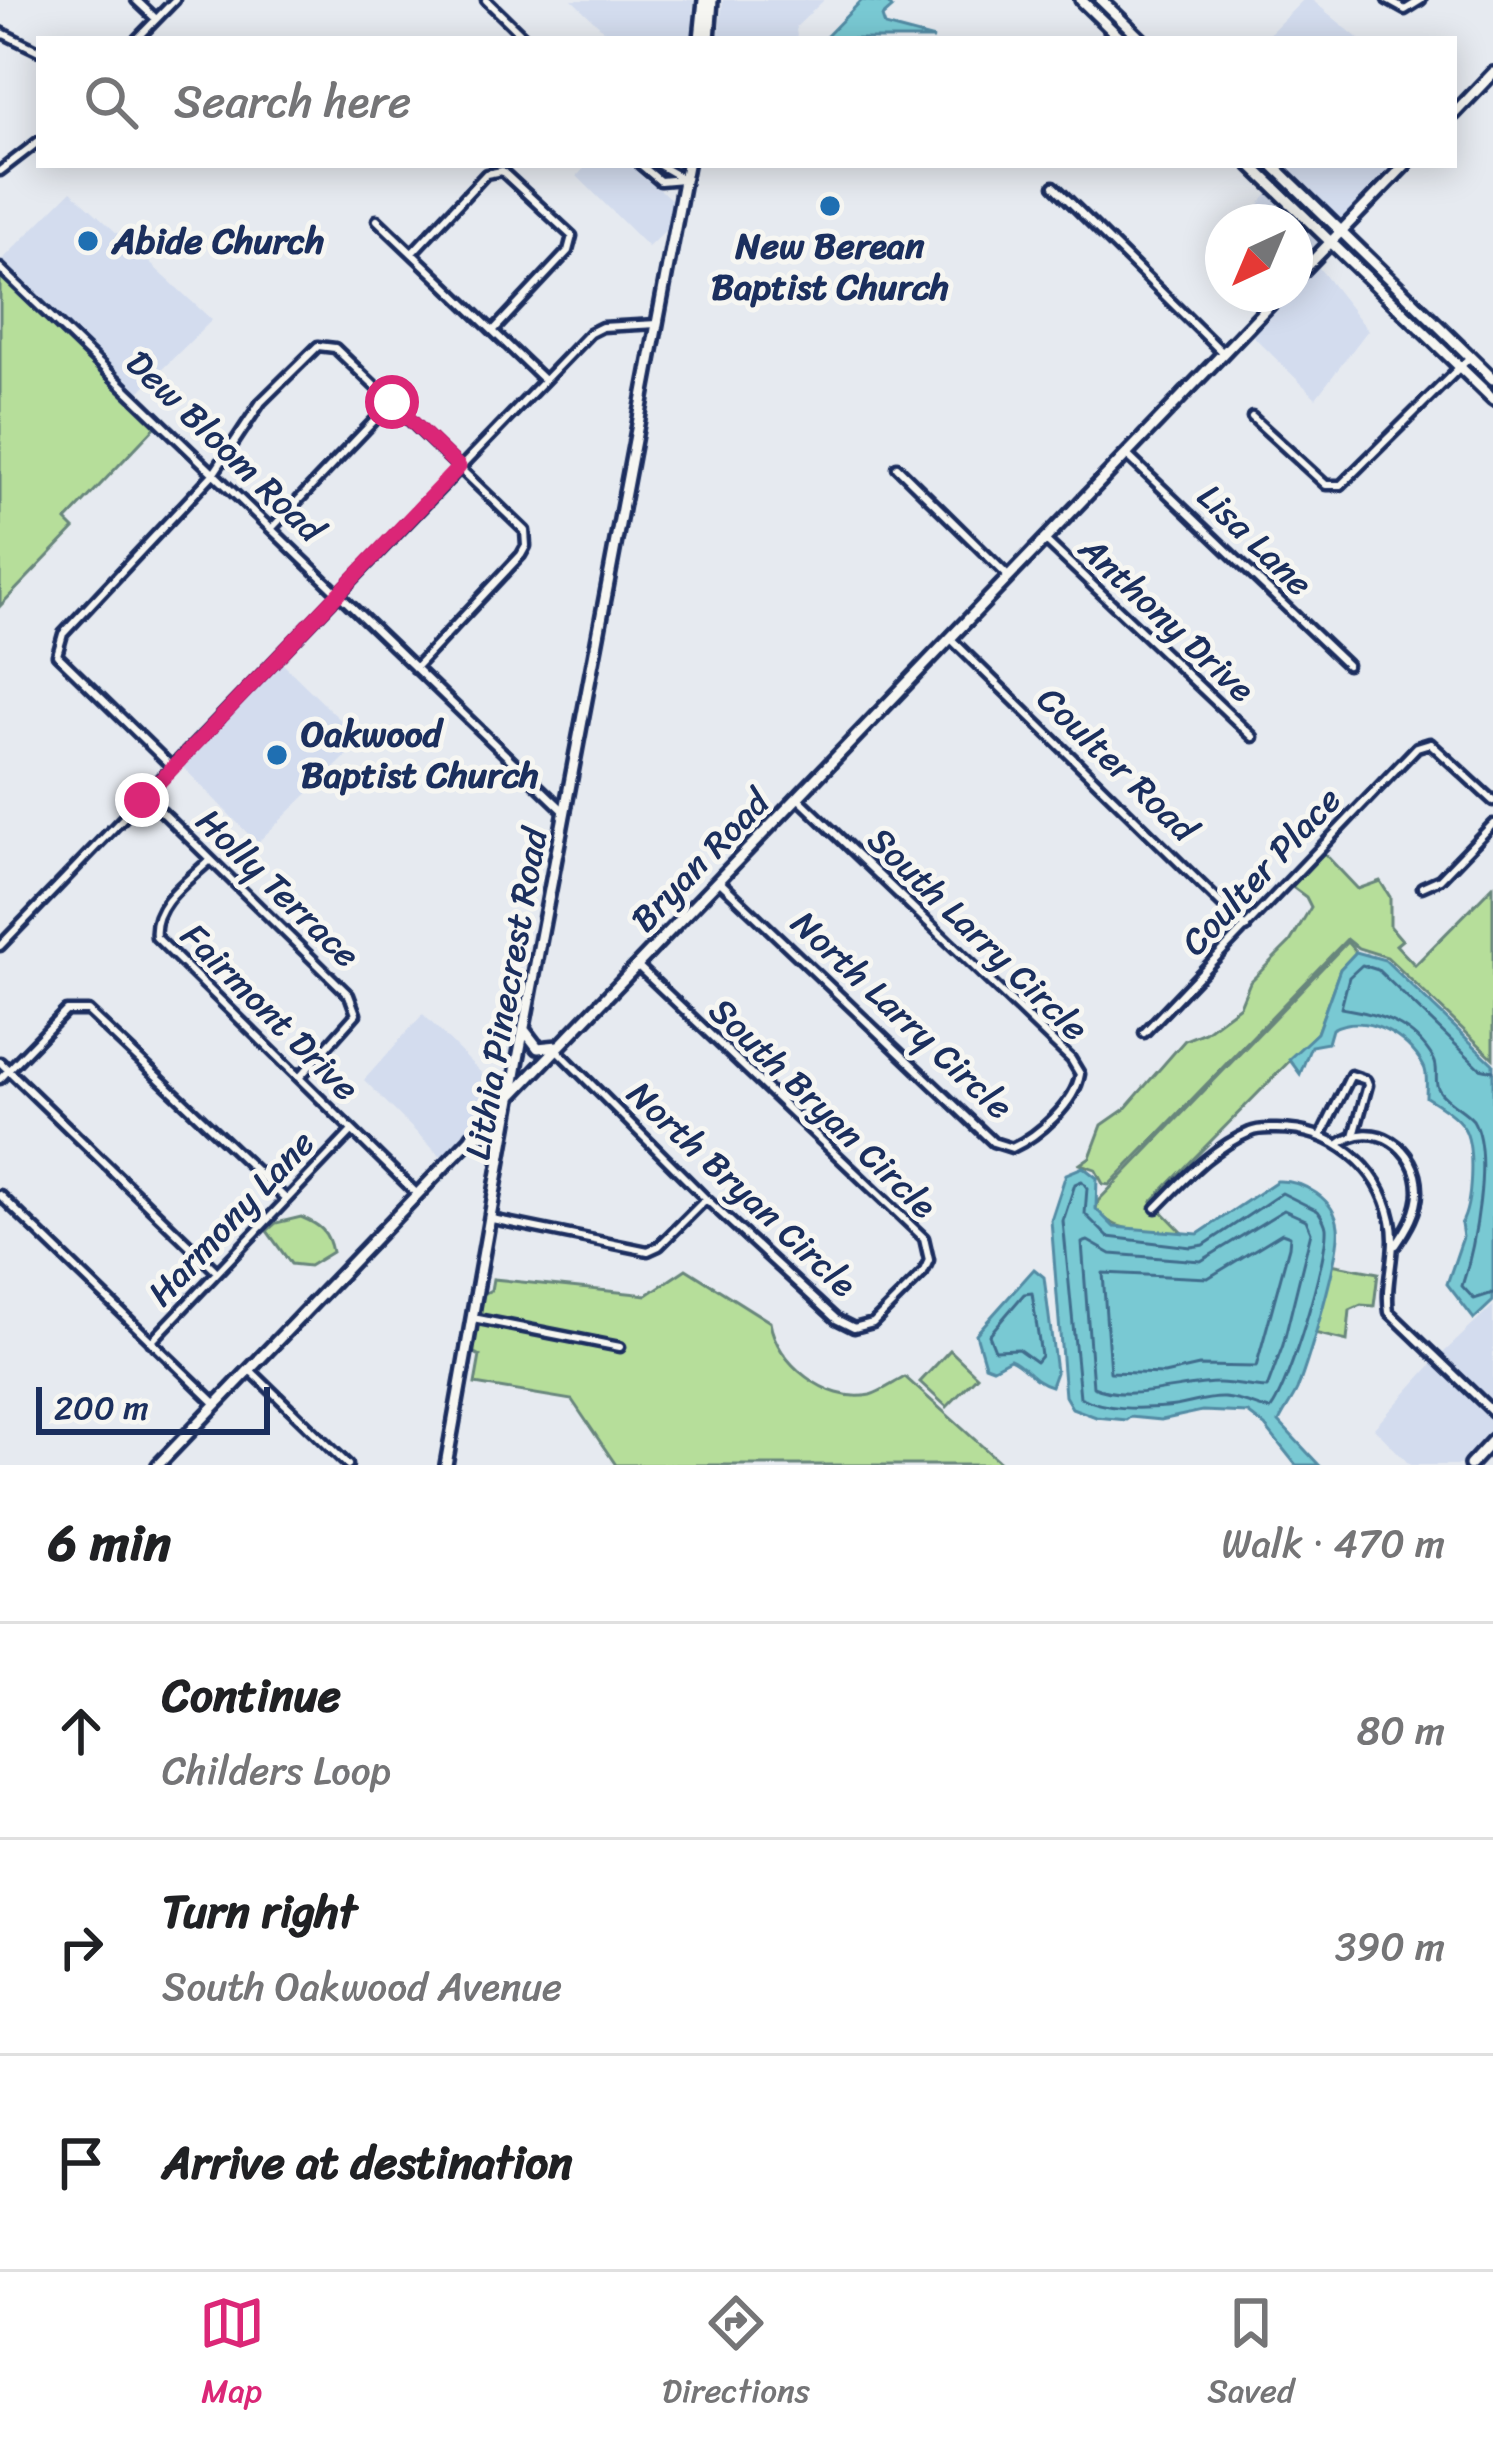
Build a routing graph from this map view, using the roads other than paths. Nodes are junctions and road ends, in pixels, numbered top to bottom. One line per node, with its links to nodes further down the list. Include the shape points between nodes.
1 (136, 0): 8 (street)
2 (175, 0): 8 (street)
3 (486, 0): 11 (street)
4 (708, 0): 12 (main road)
5 (1387, 0): 6 (street, via 1405,10)
6 (1421, 0)
7 (1090, 2): 13 (main road); 14 (main road)
8 (156, 19): 10 (street)
9 (0, 32): 15 (street)
10 (140, 36)
11 (523, 36)
12 (705, 36)
13 (1118, 36)
14 (1138, 36)
15 (36, 50)
16 (1493, 73): 17 (main road)
17 (1457, 111)
18 (36, 143): 25 (street)
19 (645, 168): 26 (street, via 660,181)
20 (664, 168): 26 (street)
21 (685, 168): 26 (main road, Lithia Pinecrest Road)
22 (1254, 168): 30 (main road)
23 (1276, 168): 29 (main road)
24 (1402, 168): 29 (main road)
25 (0, 171)
26 (683, 179): 35 (main road, Lithia Pinecrest Road)
27 (1054, 186): 37 (street)
28 (377, 220): 31 (street)
29 (1342, 232): 30 (main road); 38 (main road)
30 (1332, 242): 32 (main road); 39 (main road)
31 (412, 252): 36 (street); 36 (street, via 486,174 502,172 572,236 568,251)
32 (1313, 261)
33 (0, 268): 48 (street, Dew Bloom Road)
34 (1262, 312): 37 (main road, Bryan Road)
35 (656, 324): 41 (street, via 590,333); 61 (main road, Lithia Pinecrest Road)
36 (493, 331): 41 (street)
37 (1222, 353): 45 (main road, Bryan Road)
38 (1471, 356): 39 (street); 40 (main road)
39 (1460, 367): 42 (main road); 44 (street, via 1341,485 1326,484)
40 (1493, 379)
41 (544, 380): 46 (street)
42 (1493, 400)
43 (392, 402): 46 (street); 48 (street, via 335,348 318,346 261,402); 49 (street)
44 (1252, 417)
45 (1126, 454): 50 (main road, Bryan Road); 54 (street, Lisa Lane)
46 (459, 467): 52 (street); 55 (street, via 525,531 526,546)
47 (897, 467): 51 (street)
48 (214, 473): 49 (street, Dew Bloom Road); 57 (street, via 63,634 57,655)
49 (271, 529): 52 (street, Dew Bloom Road)
50 (1045, 540): 51 (main road, Bryan Road); 56 (street, Anthony Drive)
51 (1009, 577): 53 (main road, Bryan Road)
52 (339, 594): 55 (street, Dew Bloom Road); 57 (street)
53 (950, 638): 58 (main road, Bryan Road); 66 (street, Coulter Road)
54 (1347, 665)
55 (415, 668): 61 (street, Dew Bloom Road)
56 (1253, 737)
57 (172, 767): 59 (street)
58 (798, 798): 64 (main road, Bryan Road); 77 (street, South Larry Circle, via 1071,1059 1077,1090)
59 (142, 800): 63 (street, Holly Terrace); 67 (street)
60 (1493, 800): 66 (street, Coulter Place, via 1430,743 1417,746)
61 (566, 813): 69 (main road, Lithia Pinecrest Road)
62 (1493, 824): 65 (street)
63 (210, 860): 74 (street, Holly Terrace, via 349,995 356,1014); 74 (street, Fairmont Drive, via 160,910 156,938)
64 (719, 881): 68 (main road, Bryan Road); 77 (street, North Larry Circle, via 993,1142 1012,1148)
65 (1422, 887)
66 (1246, 928): 70 (street, Coulter Place)
67 (2, 939)
68 (636, 965): 71 (main road, Bryan Road); 92 (street, South Bryan Circle, via 924,1238 929,1260)
69 (524, 1023): 71 (main road, via 536,1047); 76 (main road, Lithia Pinecrest Road)
70 (1144, 1033)
71 (557, 1047): 76 (main road, Bryan Road); 87 (street, North Bryan Circle)
72 (0, 1062): 73 (street)
73 (9, 1070): 75 (street); 86 (street, via 66,1011 88,1011); 91 (street)
74 (299, 1078): 78 (street, Fairmont Drive)
75 (0, 1079)
76 (513, 1093): 79 (main road, Bryan Road); 83 (main road, Lithia Pinecrest Road)
77 (1053, 1115)
78 (351, 1132): 84 (street, Fairmont Drive); 86 (street, Harmony Lane)
79 (472, 1136): 83 (main road, via 492,1136); 84 (main road, Bryan Road)
80 (1321, 1136): 81 (street, via 1351,1075 1368,1085); 82 (street); 88 (street, via 1254,1129 1207,1157)
81 (1354, 1136): 82 (street); 90 (street, via 1395,1142 1411,1164 1418,1196)
82 (1338, 1145): 90 (street, via 1376,1180)
83 (503, 1150): 89 (main road, Lithia Pinecrest Road)
84 (417, 1194): 96 (main road, Bryan Road)
85 (0, 1196): 94 (street)
86 (285, 1198): 91 (street, Harmony Lane)
87 (706, 1199): 89 (street, via 648,1251); 92 (street, North Bryan Circle, via 836,1319 854,1328 873,1323)
88 (1156, 1208)
89 (492, 1220): 93 (main road, Lithia Pinecrest Road)
90 (1394, 1248): 98 (street, via 1389,1312)
91 (217, 1272): 94 (street, Harmony Lane)
92 (898, 1298)
93 (473, 1318): 95 (street); 102 (main road, Lithia Pinecrest Road)
94 (152, 1342): 97 (street)
95 (620, 1347)
96 (250, 1370): 97 (main road, Bryan Road); 101 (street)
97 (217, 1405): 100 (main road, Bryan Road)
98 (1493, 1412)
99 (1493, 1440): 103 (main road)
100 (158, 1465)
101 (348, 1465)
102 (446, 1465)
103 (1470, 1465)

